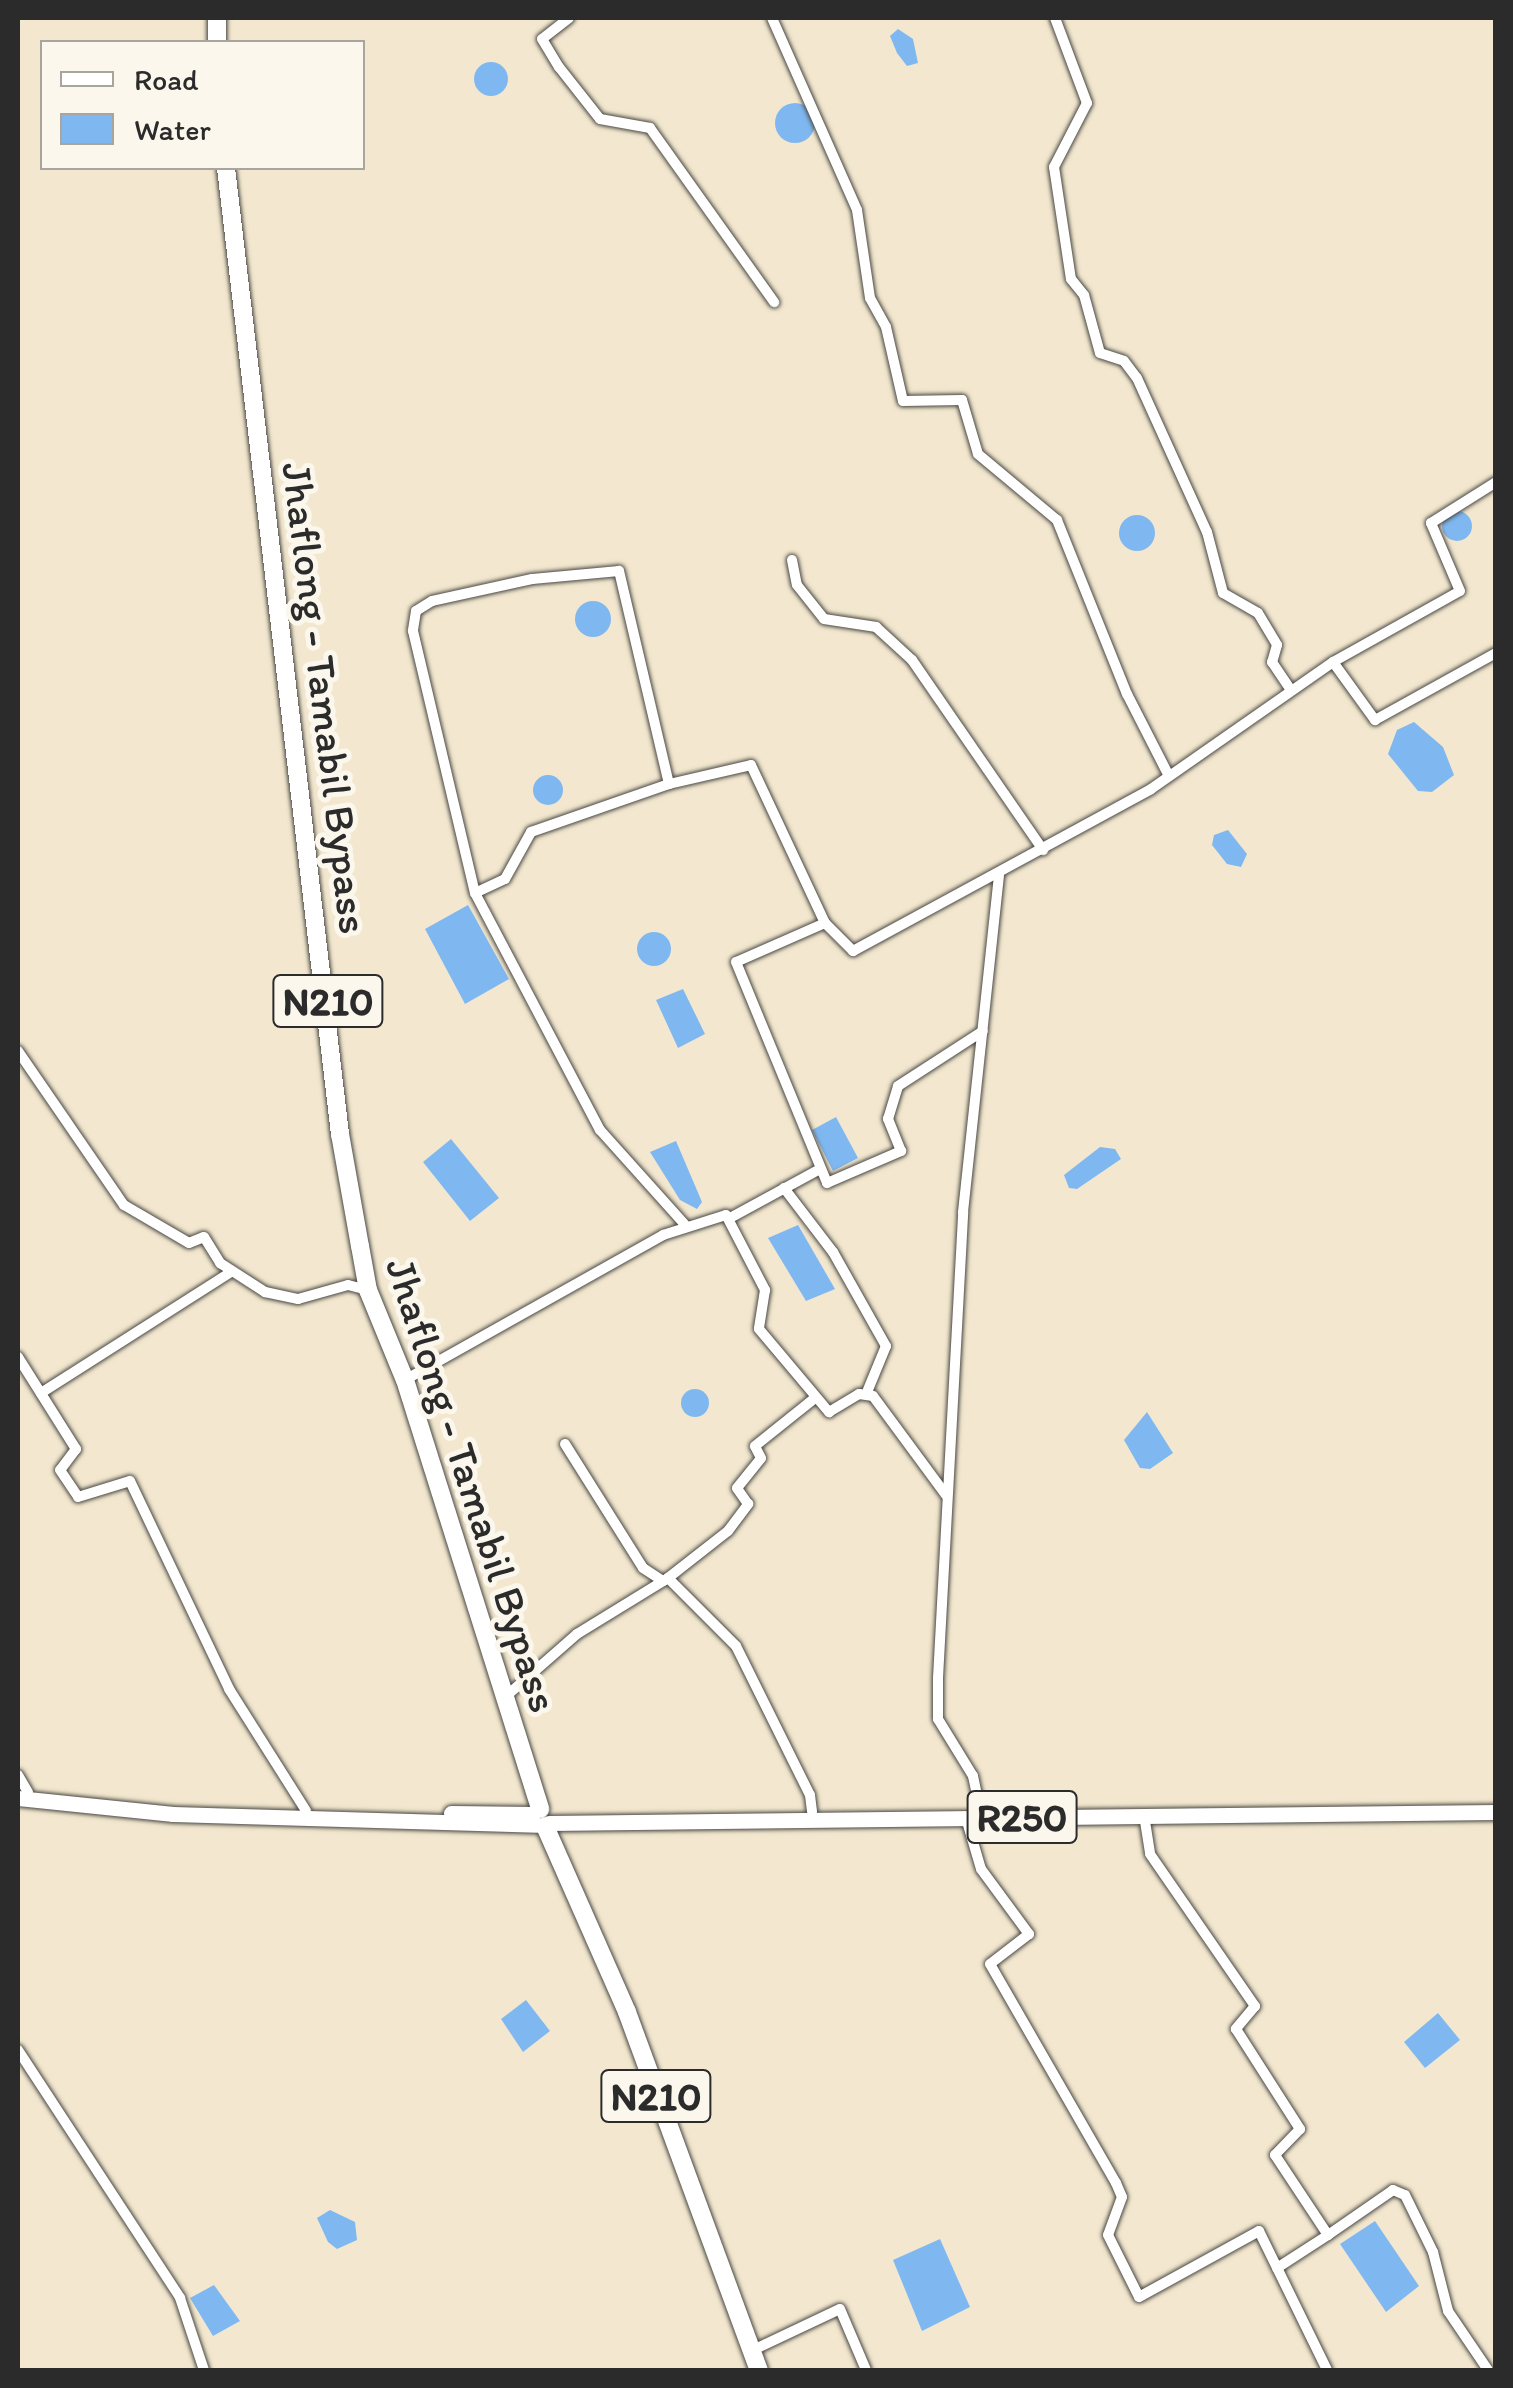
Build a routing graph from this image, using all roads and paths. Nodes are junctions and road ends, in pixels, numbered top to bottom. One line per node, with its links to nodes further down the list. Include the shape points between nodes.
1 (569, 18): 5 (street, via 542,39 559,67 600,119 650,128)
2 (772, 18): 11 (street, via 857,210 870,298 886,328 904,402 962,400 978,454 1057,520 1127,694)
3 (1056, 18): 10 (street, via 1087,103 1054,167 1070,279 1084,296 1100,353 1124,360 1136,378 1207,532 1223,593 1258,613 1277,646 1272,662)
4 (226, 170): 24 (highway, Jhaflong - Tamabil Bypass / N210, via 340,1134)
5 (774, 302)
6 (1496, 482): 9 (street, via 1431,523 1460,591)
7 (792, 560): 13 (street, via 797,586 824,619 876,628 912,660)
8 (1496, 653): 9 (street, via 1375,720)
9 (1333, 662): 10 (street)
10 (1291, 690): 11 (street)
11 (1169, 776): 13 (street)
12 (669, 784): 15 (street, via 531,832 506,880); 15 (street, via 619,571 532,578 432,601 416,611 413,631); 16 (street, via 751,765)
13 (1043, 850): 14 (street)
14 (999, 874): 16 (street, via 852,951); 17 (street)
15 (475, 893): 22 (street, via 600,1130)
16 (825, 922): 19 (street, via 736,962)
17 (983, 1031): 19 (street, via 898,1086 888,1119 901,1150 827,1183); 31 (street, via 963,1212)
18 (18, 1051): 23 (street, via 124,1205 189,1243 204,1237)
19 (820, 1169): 20 (street)
20 (784, 1188): 21 (street); 27 (street, via 833,1252 886,1346)
21 (730, 1218): 22 (street); 29 (street, via 765,1290 759,1328)
22 (686, 1226): 26 (street)
23 (231, 1272): 24 (street, via 265,1292 298,1299 348,1285); 28 (street)
24 (368, 1290): 26 (highway, Jhaflong - Tamabil Bypass / N210)
25 (18, 1357): 28 (street)
26 (405, 1380): 33 (highway, Jhaflong - Tamabil Bypass / N210)
27 (867, 1392): 29 (street, via 833,1414); 31 (street)
28 (41, 1393): 37 (street, via 76,1449 60,1470 78,1498 124,1477 130,1481 229,1689)
29 (815, 1398): 32 (street, via 755,1446 761,1458 737,1488 748,1504 728,1531)
30 (566, 1444): 32 (street, via 644,1568)
31 (946, 1495): 40 (street, via 938,1719 973,1776)
32 (666, 1580): 33 (street, via 577,1634); 38 (street, via 736,1646)
33 (504, 1698): 42 (highway, Jhaflong - Tamabil Bypass / N210)
34 (18, 1775): 35 (street)
35 (21, 1794): 37 (main road, R250); 42 (main road, R250, via 173,1814)
36 (1496, 1804): 40 (main road, R250)
37 (306, 1811): 42 (main road, R250)
38 (812, 1812): 40 (main road, R250); 42 (main road, R250)
39 (1496, 1812): 41 (main road, R250)
40 (973, 1814): 41 (main road, R250); 42 (main road, R250); 45 (street, via 982,1869 1029,1934 990,1964 1116,2183 1122,2198 1108,2235 1139,2296 1253,2230)
41 (1144, 1816): 44 (street, via 1150,1854 1255,2006 1236,2029 1300,2129 1275,2155)
42 (542, 1818): 46 (highway, Jhaflong - Tamabil Bypass / N210, via 627,2012)
43 (18, 2050): 47 (street, via 180,2298)
44 (1328, 2235): 45 (street); 51 (street, via 1393,2190 1405,2195 1432,2252 1448,2311)
45 (1276, 2268): 50 (street)
46 (751, 2351): 48 (highway, Jhaflong - Tamabil Bypass / N210); 49 (street, via 840,2309)
47 (204, 2370)
48 (758, 2370)
49 (866, 2370)
50 (1327, 2370)
51 (1488, 2370)

